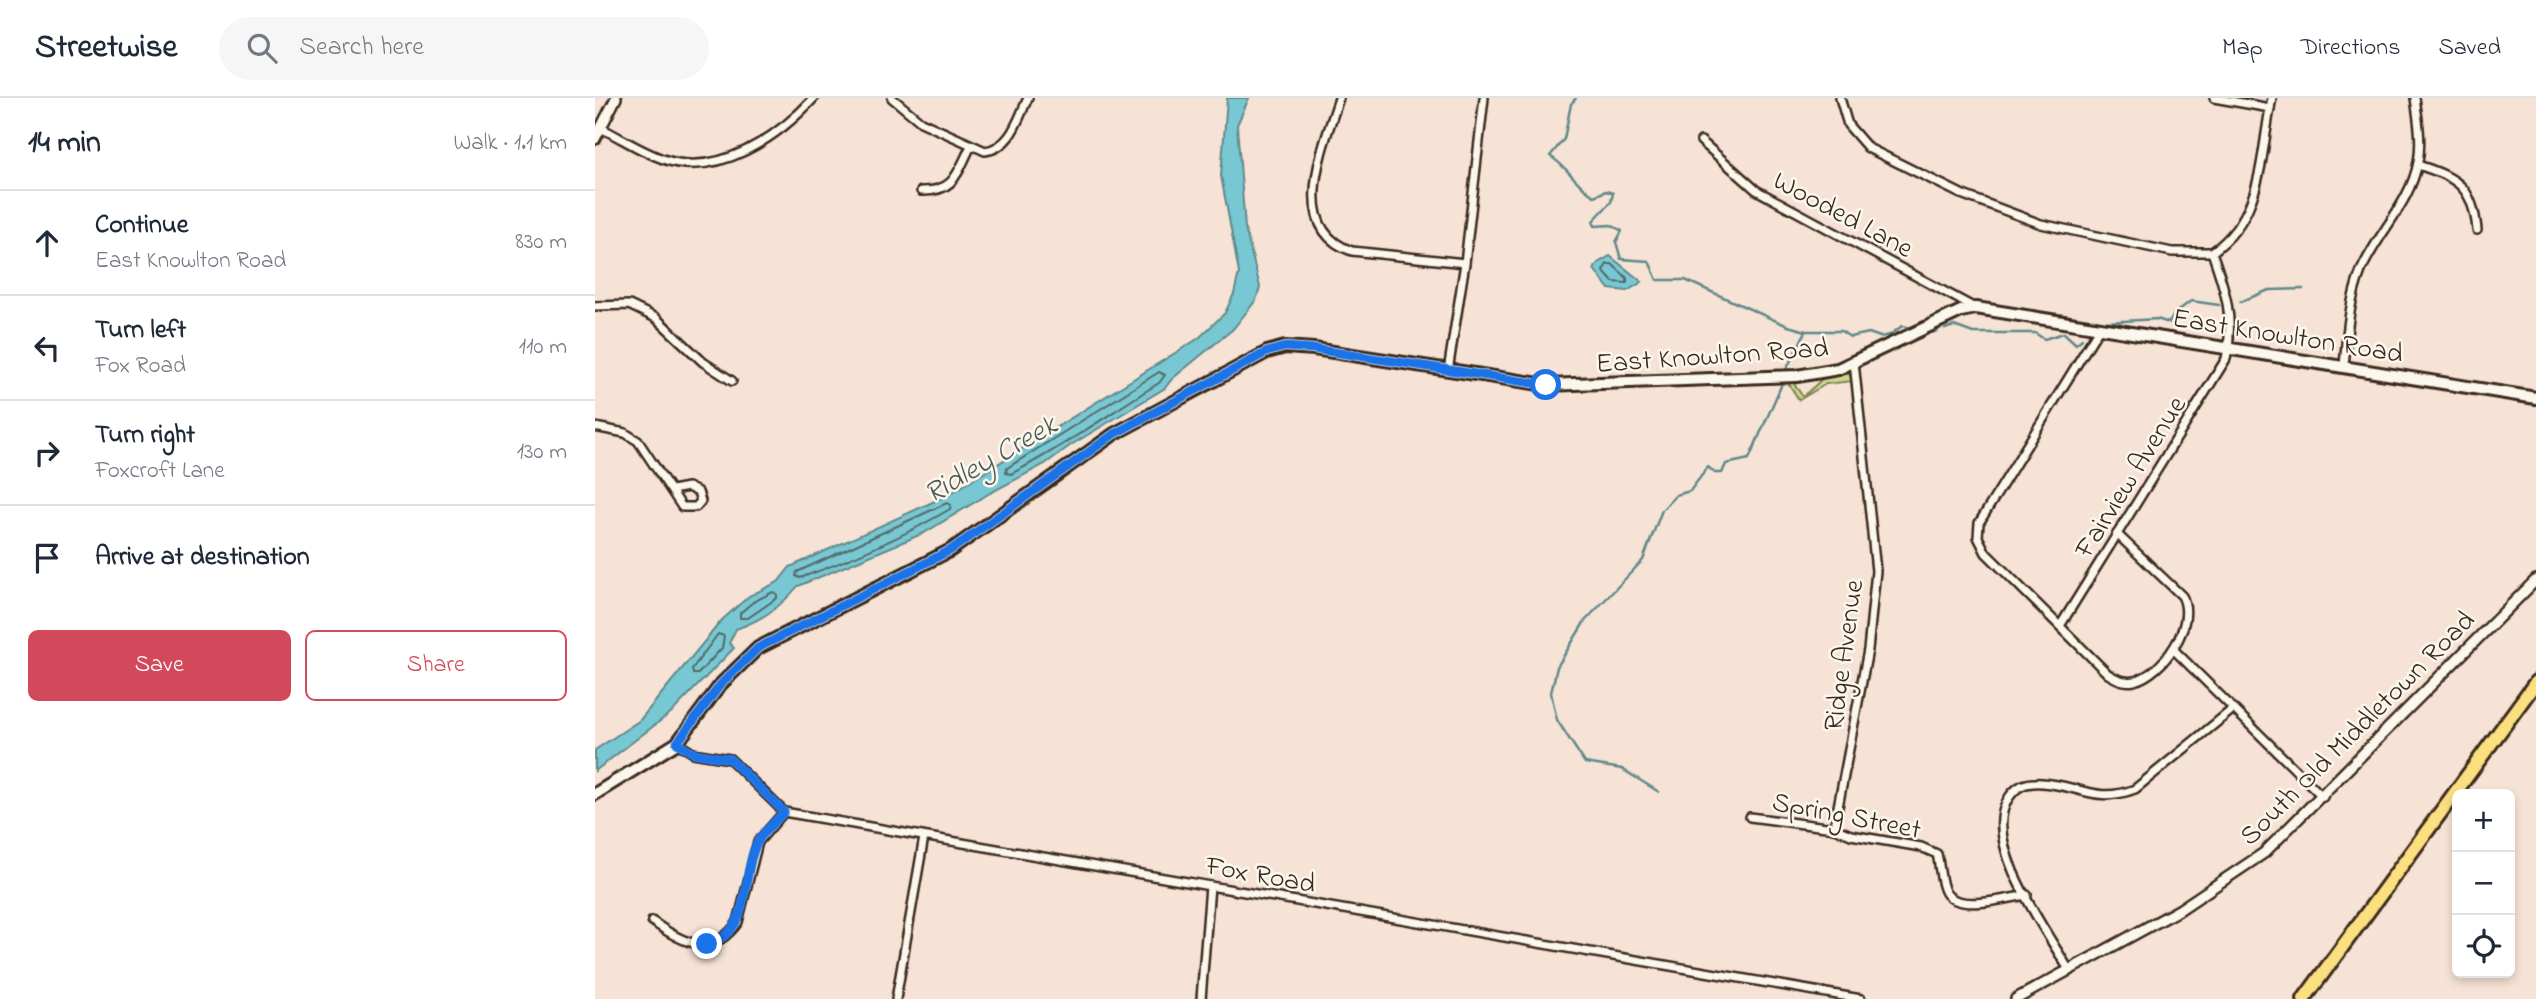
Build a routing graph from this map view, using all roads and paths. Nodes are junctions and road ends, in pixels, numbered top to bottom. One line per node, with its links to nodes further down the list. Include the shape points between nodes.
1 (616, 98): 12 (street)
2 (814, 98): 12 (street, via 760,142 703,164 663,159)
3 (892, 98): 15 (street, via 921,122)
4 (1028, 98): 15 (street, via 1004,143 989,150)
5 (1339, 98): 20 (street, via 1314,190 1315,210 1324,230 1338,246 1352,250)
6 (1484, 98): 20 (street)
7 (1840, 98): 19 (street, via 1848,125 1868,149 1961,194 2041,224 2172,252)
8 (2214, 98): 11 (street)
9 (2272, 98): 11 (street)
10 (2415, 98): 16 (street)
11 (2270, 108): 19 (street, via 2247,216 2236,233)
12 (601, 128): 13 (street)
13 (595, 139)
14 (1701, 141): 22 (street, Wooded Lane, via 1756,190)
15 (971, 146): 17 (street, via 949,185 937,192)
16 (2418, 165): 18 (street, via 2462,185 2473,206); 26 (street, via 2358,279)
17 (921, 191)
18 (2477, 230)
19 (2212, 252): 24 (street, via 2229,300)
20 (1465, 263): 27 (street)
21 (595, 306): 28 (street, via 629,305 656,318 703,362)
22 (1976, 308): 23 (main road, East Knowlton Road); 25 (main road, East Knowlton Road)
23 (2101, 327): 24 (main road, East Knowlton Road); 34 (street, via 1979,523 1978,537 1986,552)
24 (2229, 346): 26 (main road, East Knowlton Road); 32 (street, Fairview Avenue, via 2226,359)
25 (1854, 362): 27 (main road, East Knowlton Road, via 1808,375 1583,386); 43 (street, Ridge Avenue, via 1876,571 1868,650)
26 (2344, 366): 29 (main road, East Knowlton Road)
27 (1448, 372): 38 (main road, East Knowlton Road, via 1314,349 1285,347 1267,352 1114,434 951,550 758,648 721,684)
28 (732, 381)
29 (2536, 398)
30 (595, 427): 31 (street, via 625,433 638,441)
31 (671, 490)
32 (2117, 534): 34 (street, Fairview Avenue); 35 (street, via 2188,607 2186,624)
33 (2536, 580): 40 (street, South Old Middletown Road)
34 (2060, 626): 35 (street, via 2119,681 2145,675)
35 (2173, 649): 37 (street)
36 (2536, 682): 53 (main road)
37 (2232, 709): 40 (street); 46 (street, via 2135,789 2116,796 2039,782 2022,784 2011,793 2000,827 2004,851)
38 (677, 743): 39 (main road, East Knowlton Road); 41 (street, via 693,753 730,759)
39 (595, 794)
40 (2323, 797): 48 (street, South Old Middletown Road, via 2239,872 2179,911)
41 (784, 812): 44 (street, Fox Road); 47 (street, via 758,842 738,922 730,933 707,944 685,942)
42 (1750, 817): 43 (street, Spring Street)
43 (1834, 828): 46 (street, Spring Street, via 1937,854 1945,892 1953,899 1968,904)
44 (924, 837): 45 (street, Fox Road); 49 (street)
45 (1210, 886): 50 (street); 51 (street, Fox Road)
46 (2027, 895): 48 (street)
47 (652, 921)
48 (2069, 970): 52 (street, South Old Middletown Road)
49 (896, 999)
50 (1201, 999)
51 (1861, 999)
52 (2017, 999)
53 (2304, 999)

